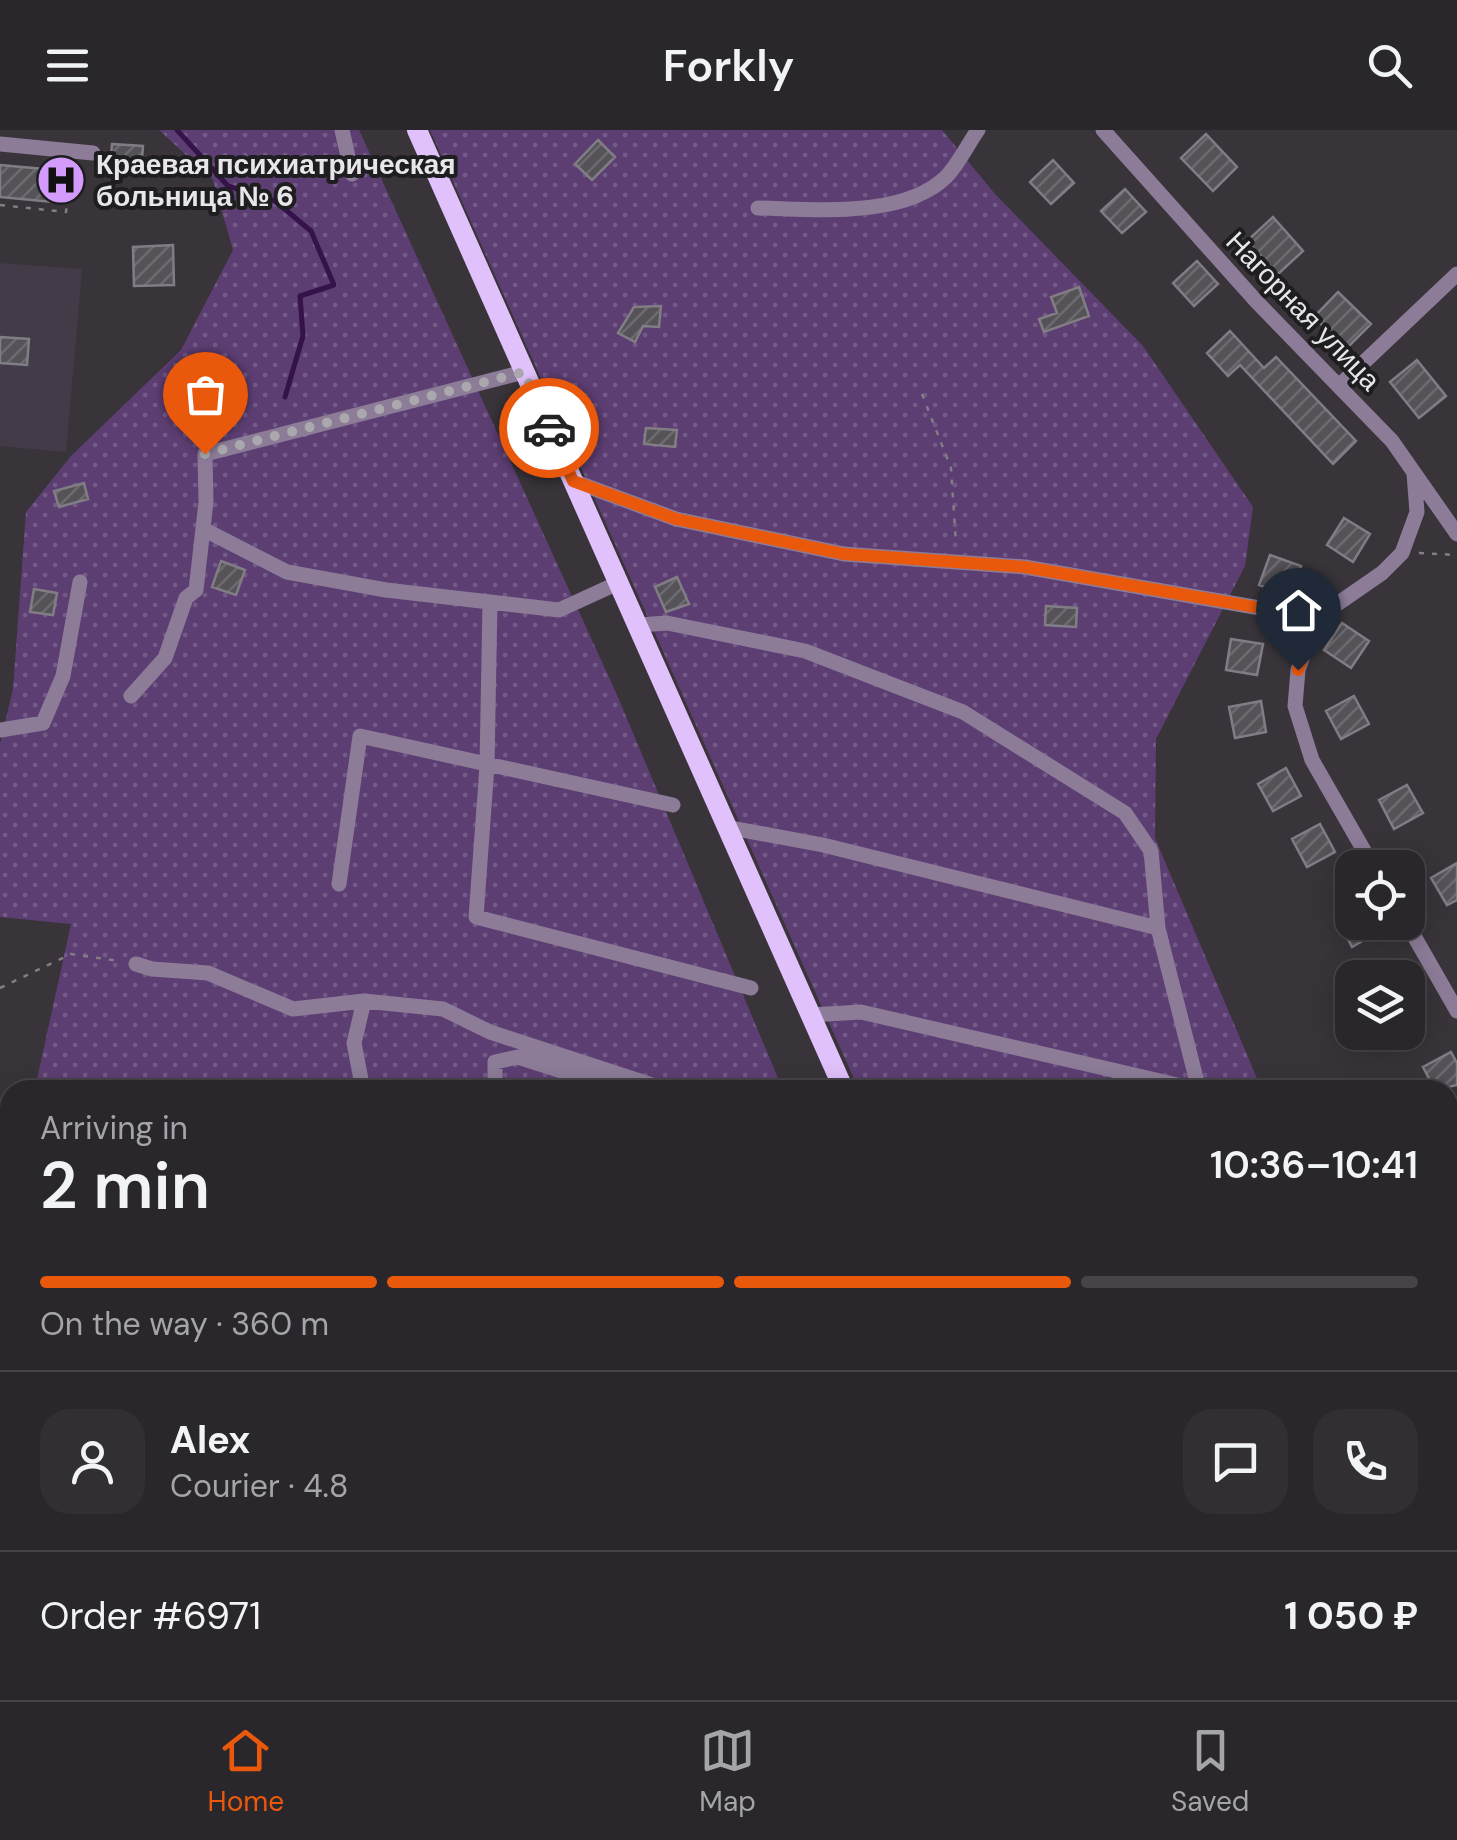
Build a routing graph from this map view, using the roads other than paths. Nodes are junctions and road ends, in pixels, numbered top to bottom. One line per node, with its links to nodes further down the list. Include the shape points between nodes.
1 (342, 130): 7 (street)
2 (417, 130): 12 (main road)
3 (978, 130): 8 (street, via 948,175 922,194 834,213)
4 (1103, 130): 13 (street, Нагорная улица, via 1256,301)
5 (0, 144): 6 (street)
6 (93, 154)
7 (352, 174)
8 (758, 208)
9 (1457, 274): 10 (street)
10 (1438, 294): 11 (street); 13 (street)
11 (1457, 300)
12 (524, 372): 15 (main road); 16 (street, via 205,454)
13 (1341, 384): 14 (street, Нагорная улица)
14 (1414, 472): 17 (street, Нагорная улица); 21 (street, via 1417,512 1402,553)
15 (573, 481): 19 (main road); 21 (street, via 676,519 844,554 1025,567)
16 (203, 529): 20 (street, via 287,572); 23 (street, via 196,590 186,598 165,658)
17 (1457, 534)
18 (80, 582): 24 (street, via 63,676 42,723)
19 (618, 583): 20 (street, via 559,610); 22 (main road)
20 (490, 602): 25 (street)
21 (1318, 618): 28 (street, via 1298,670 1295,706 1312,760)
22 (639, 625): 27 (main road); 30 (street, via 667,623 806,651 963,712 1125,814 1152,851)
23 (132, 696)
24 (0, 730)
25 (486, 766): 26 (street); 29 (street, via 360,736); 33 (street, via 476,918)
26 (672, 806)
27 (726, 827): 30 (street); 36 (main road)
28 (1364, 850)
29 (340, 884)
30 (1158, 928): 43 (street)
31 (1416, 940): 35 (street)
32 (136, 964): 34 (street, via 208,973 293,1009)
33 (750, 988)
34 (364, 1002): 37 (street, via 354,1042); 40 (street, via 443,1009 490,1032)
35 (1457, 1012)
36 (810, 1015): 41 (main road); 42 (street, via 862,1012)
37 (362, 1080)
38 (496, 1080): 39 (street, via 495,1062 518,1057)
39 (590, 1080)
40 (636, 1080)
41 (839, 1080)
42 (1156, 1080)
43 (1196, 1080)

